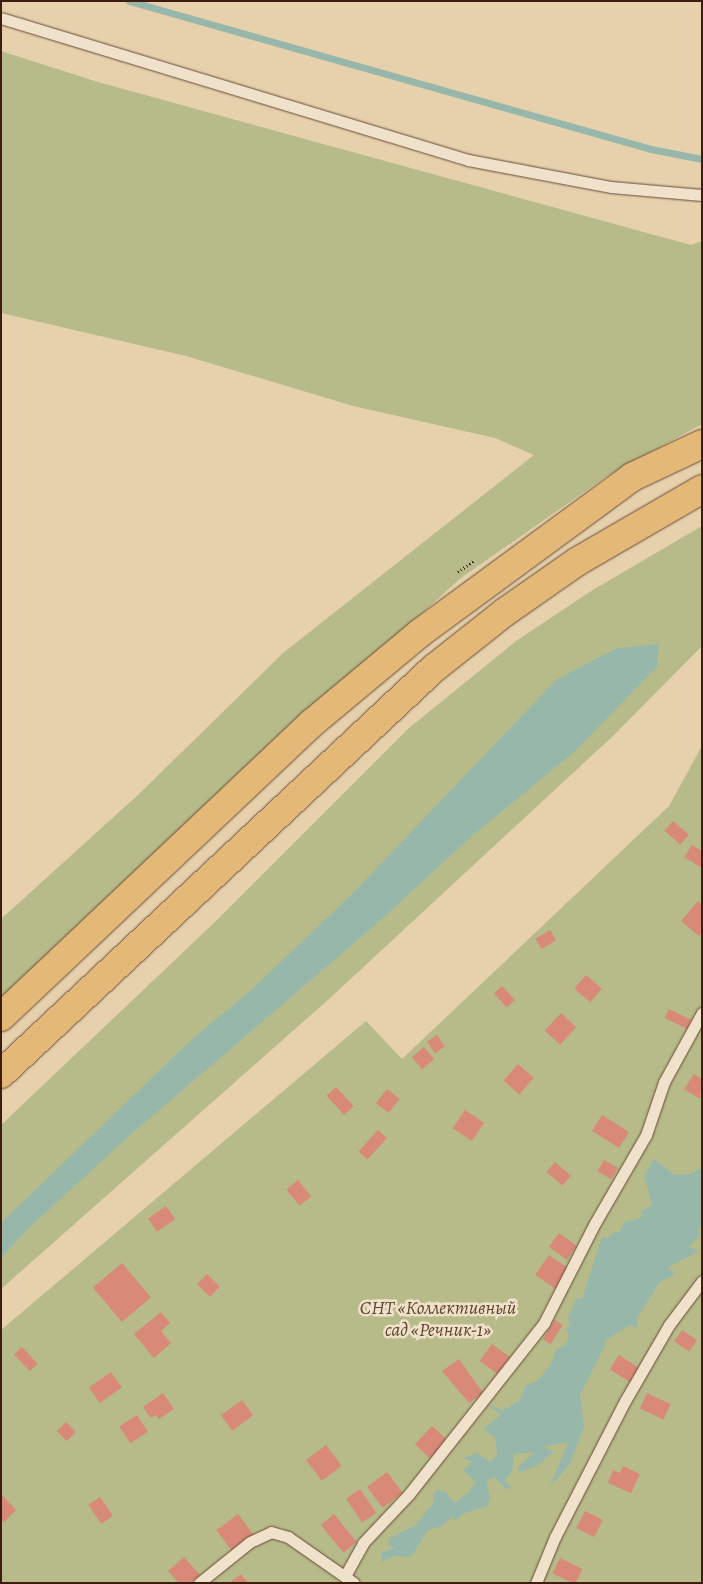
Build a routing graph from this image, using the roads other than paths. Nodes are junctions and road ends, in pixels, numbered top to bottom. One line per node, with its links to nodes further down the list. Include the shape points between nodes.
1 (1, 18): 2 (lane, via 468,160 611,187)
2 (702, 195)
3 (702, 444): 6 (main road, via 632,477 420,633 312,723)
4 (702, 489): 7 (main road, via 578,561 505,612 433,669)
5 (702, 1013): 9 (lane, via 664,1082 646,1135 544,1323 397,1508 363,1543)
6 (1, 1017)
7 (1, 1074)
8 (702, 1281): 11 (lane, via 669,1325 629,1393 555,1537)
9 (349, 1579): 10 (lane, via 288,1537 271,1532 250,1542)
10 (199, 1583)
11 (536, 1583)

